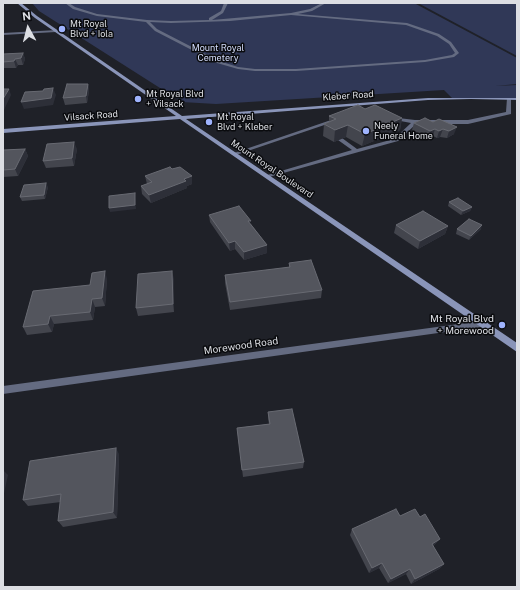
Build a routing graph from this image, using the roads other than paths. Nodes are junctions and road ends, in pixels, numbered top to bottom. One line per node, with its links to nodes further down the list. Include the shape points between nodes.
1 (19, 3): 8 (main road, Mount Royal Boulevard)
2 (67, 3): 6 (street, via 74,8 97,15)
3 (226, 3): 7 (street, via 222,12)
4 (324, 3): 5 (street, via 311,10)
5 (291, 14): 6 (street, via 407,24 438,35 450,43 457,53 426,60 296,70 255,70 218,62 156,30); 7 (street)
6 (147, 21): 7 (street)
7 (204, 21)
8 (56, 31): 9 (street); 12 (main road, Mount Royal Boulevard)
9 (3, 34)
10 (509, 99): 11 (main road, Kleber Road); 12 (main road, Kleber Road, via 428,99); 15 (street, via 509,113 468,122)
11 (517, 99)
12 (180, 117): 18 (main road, Vilsack Road); 21 (main road, Mount Royal Boulevard)
13 (348, 117): 16 (street)
14 (388, 117): 15 (street)
15 (415, 122): 20 (street, via 396,140)
16 (316, 126): 17 (street); 21 (street)
17 (323, 130)
18 (3, 131)
19 (340, 139): 20 (street)
20 (356, 150): 22 (street)
21 (234, 154): 22 (main road, Mount Royal Boulevard)
22 (266, 176): 23 (main road, Mount Royal Boulevard)
23 (481, 324): 24 (main road, Mount Royal Boulevard); 25 (street, Morewood Road)
24 (517, 348)
25 (3, 390)

